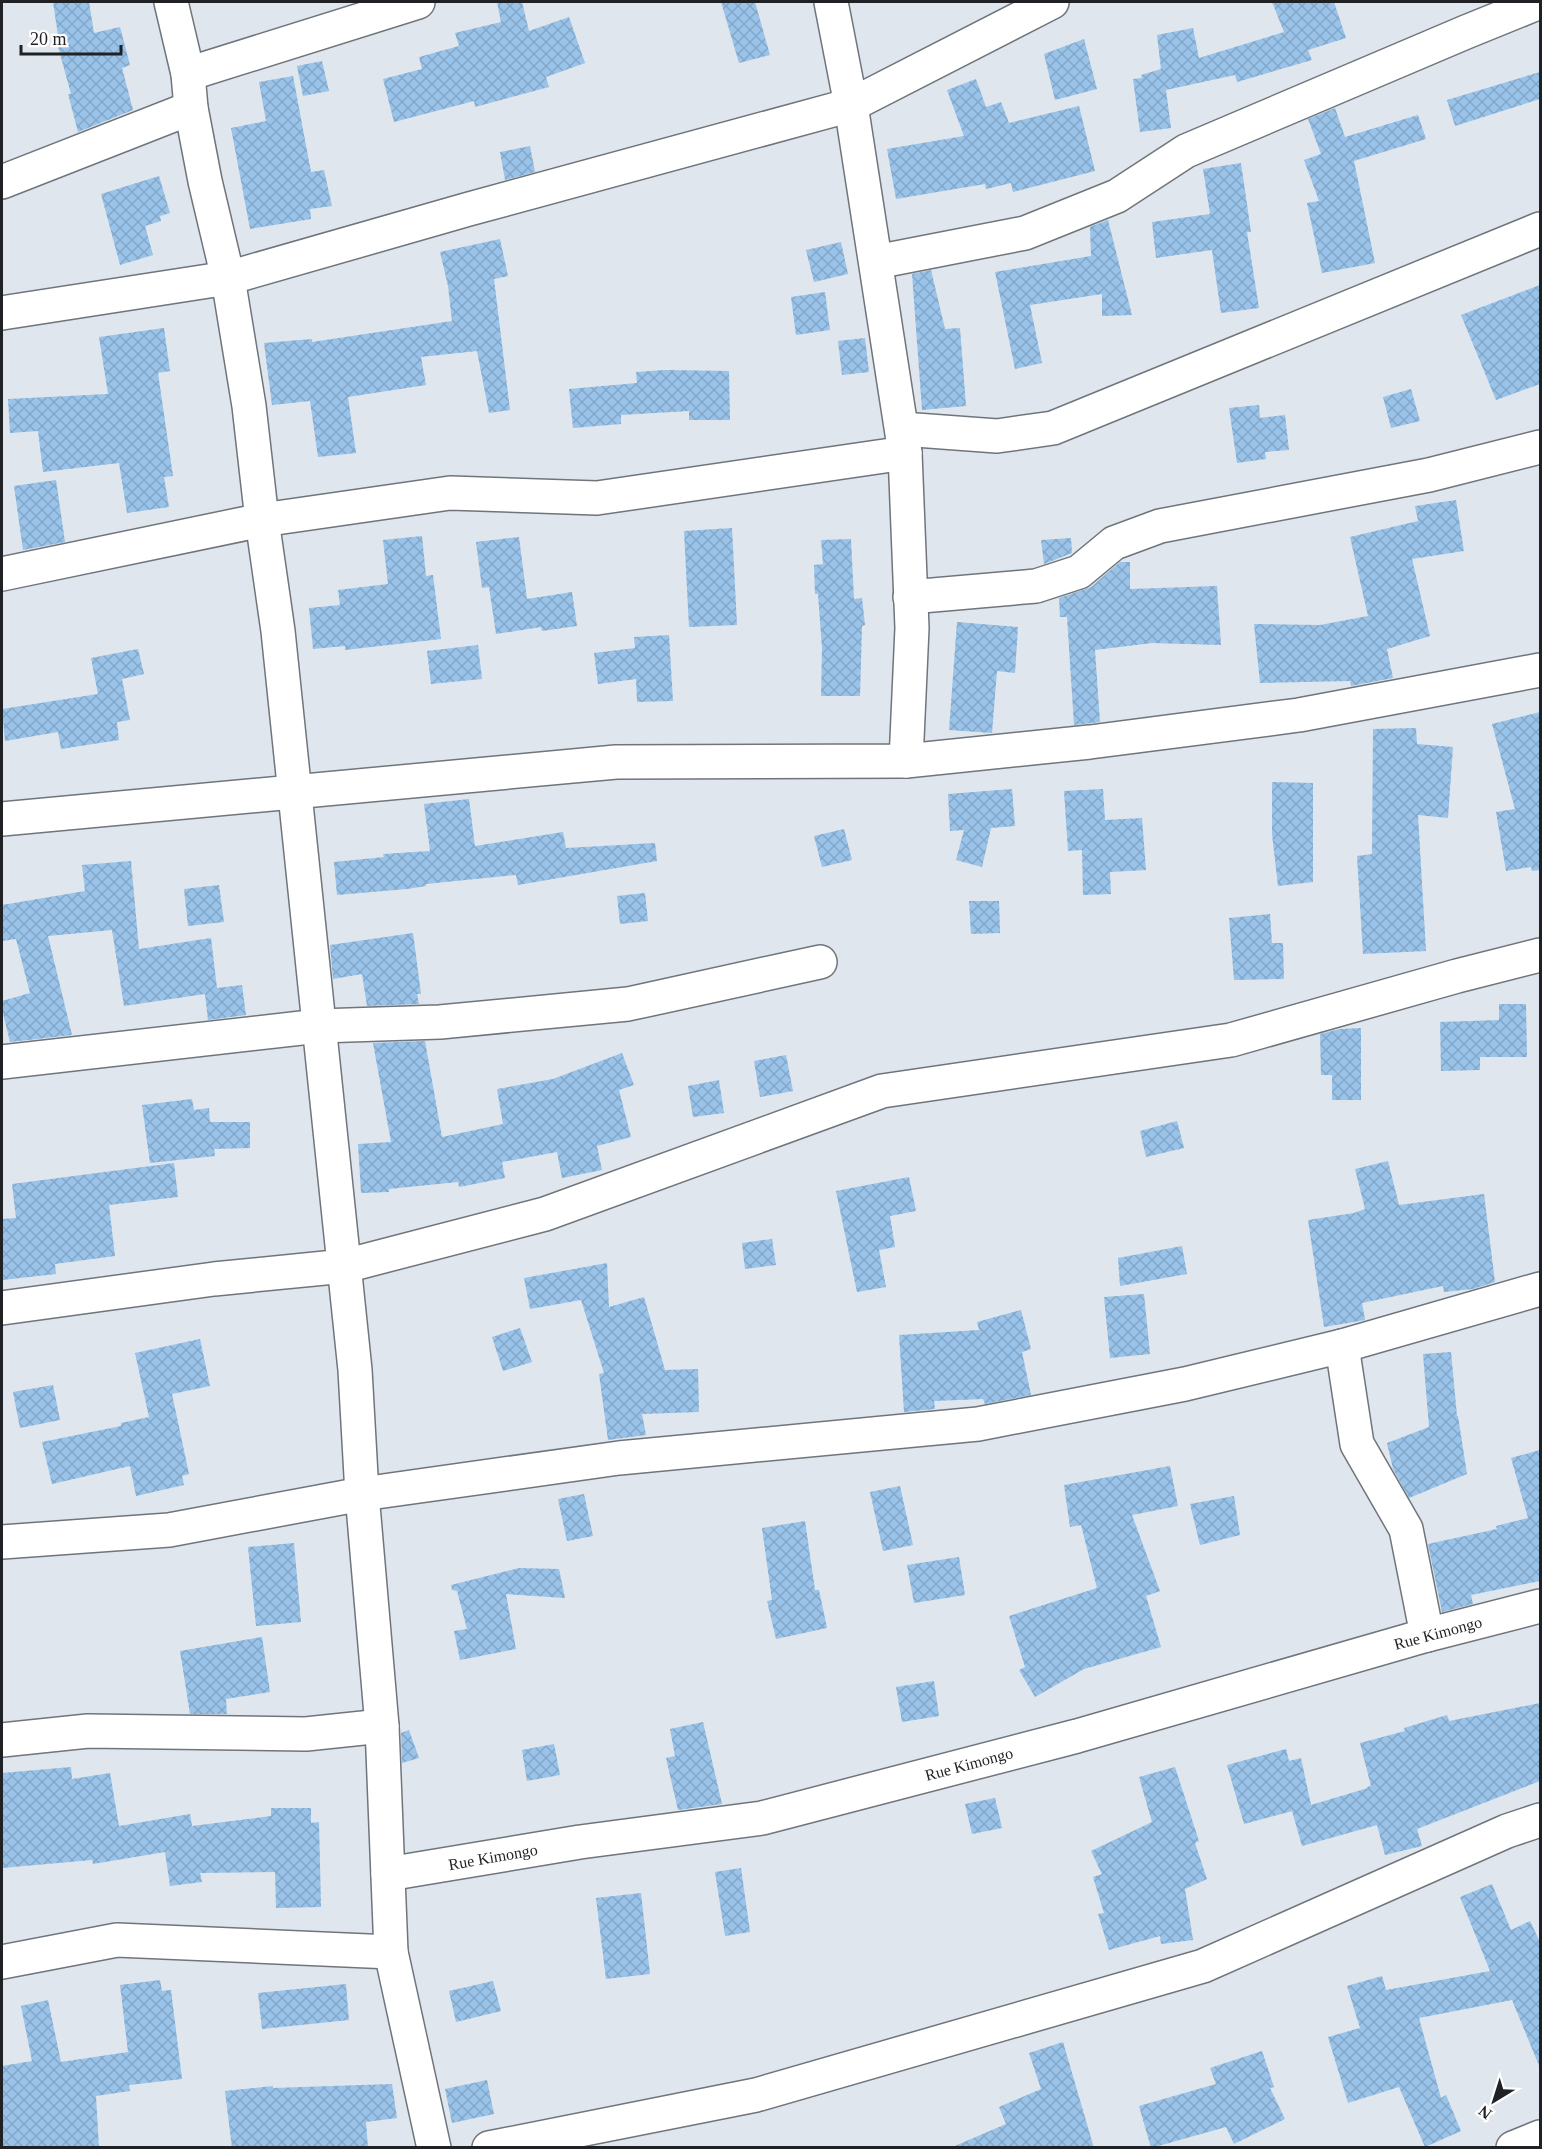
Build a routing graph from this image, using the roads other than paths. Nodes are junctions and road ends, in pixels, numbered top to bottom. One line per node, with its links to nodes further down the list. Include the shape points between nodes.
1 (171, 2): 6 (street)
2 (418, 2): 6 (street)
3 (831, 2): 7 (street)
4 (1052, 2): 7 (street)
5 (1540, 2): 11 (street, via 1186,151 1117,196 1025,233)
6 (188, 74): 8 (street)
7 (851, 105): 11 (street); 12 (street)
8 (191, 108): 9 (street); 12 (street)
9 (2, 182)
10 (1540, 229): 14 (street, via 1053,428)
11 (876, 262): 14 (street)
12 (228, 278): 13 (street); 16 (street)
13 (2, 314)
14 (903, 441): 16 (street, via 597,498 450,493); 18 (street)
15 (1540, 447): 18 (street, via 1429,475 1160,526 1114,543 1079,572 1036,586)
16 (262, 520): 17 (street); 21 (street)
17 (2, 574)
18 (910, 597): 20 (street)
19 (1540, 670): 20 (street, via 1299,715)
20 (906, 761): 21 (street, via 615,762)
21 (297, 791): 22 (street); 25 (street)
22 (2, 819)
23 (1540, 955): 27 (street, via 1231,1040 882,1091 545,1214)
24 (819, 962): 25 (street, via 628,1004 440,1022)
25 (319, 1026): 26 (street); 27 (street)
26 (2, 1062)
27 (345, 1266): 29 (street, via 214,1279); 31 (street)
28 (1540, 1289): 30 (street)
29 (2, 1308)
30 (1342, 1346): 31 (street, via 1185,1384 978,1424 619,1458); 34 (street, via 1357,1444 1406,1529)
31 (362, 1494): 32 (street, via 169,1530); 35 (street)
32 (2, 1542)
33 (1540, 1606): 34 (street, Rue Kimongo)
34 (1427, 1635): 38 (street, Rue Kimongo, via 1077,1736 762,1818 580,1842)
35 (382, 1726): 36 (street, via 306,1734 88,1731); 38 (street)
36 (2, 1740)
37 (1540, 1820): 43 (street, via 1507,1831 1203,1966 756,2095)
38 (388, 1874): 39 (street)
39 (391, 1952): 40 (street, via 117,1941); 42 (street)
40 (2, 1962)
41 (1540, 2137): 44 (street)
42 (434, 2148)
43 (489, 2148)
44 (1513, 2148)

